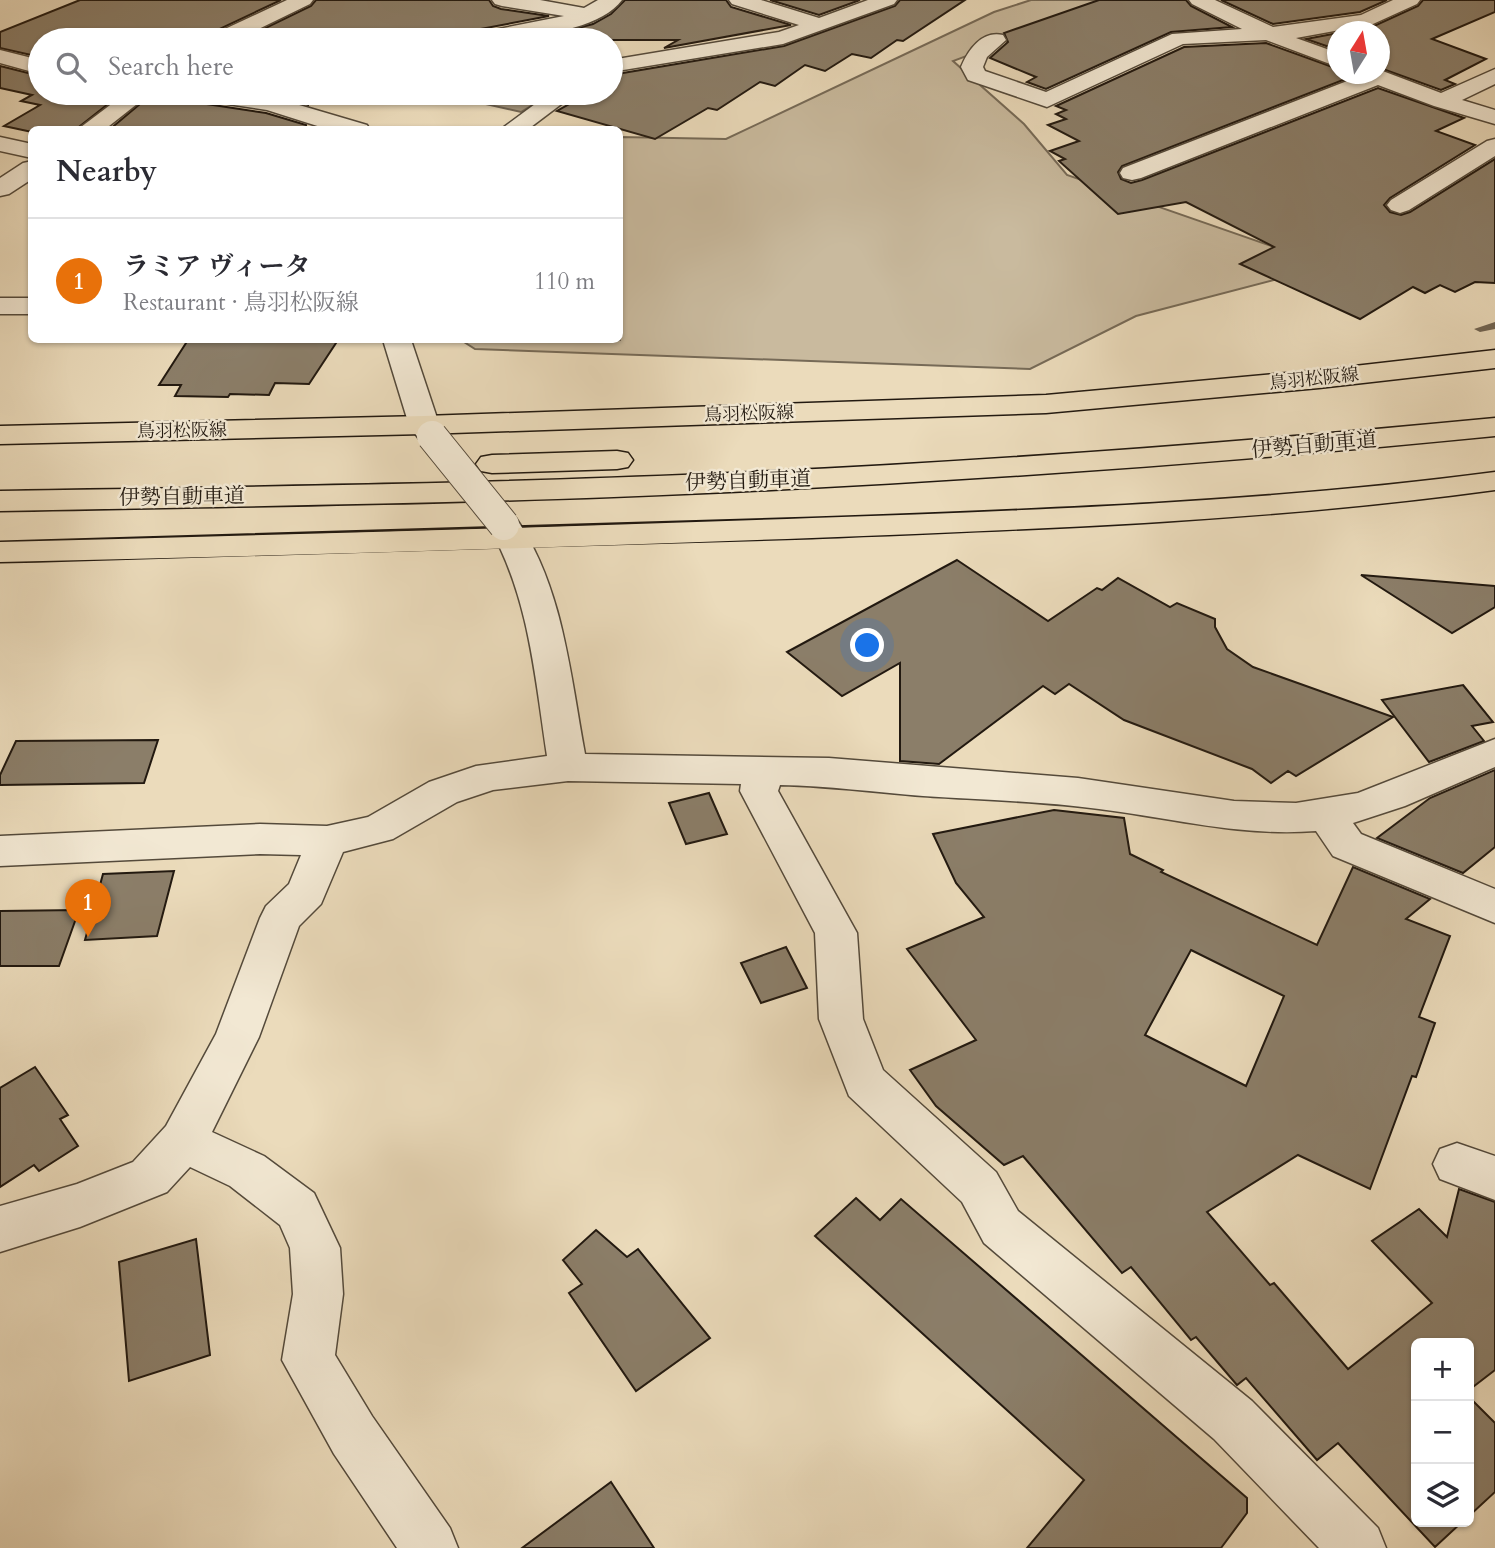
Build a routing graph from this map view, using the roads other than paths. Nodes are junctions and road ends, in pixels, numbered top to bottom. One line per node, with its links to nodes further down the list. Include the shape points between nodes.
1 (303, 0): 11 (street)
2 (502, 0): 8 (street)
3 (612, 0): 8 (street)
4 (887, 0): 9 (street)
5 (1199, 0): 14 (street)
6 (750, 1): 9 (street)
7 (1397, 2): 14 (street, via 1366,20)
8 (592, 15): 10 (street)
9 (822, 25): 18 (street, via 752,45)
10 (554, 26): 12 (street); 13 (street)
11 (245, 28)
12 (542, 28)
13 (556, 28)
14 (1268, 33): 15 (street, via 1179,38 1047,100 976,75 972,67 977,54); 17 (street)
15 (995, 40)
16 (0, 56): 19 (street)
17 (1327, 57)
18 (623, 61)
19 (28, 64)
20 (1495, 76): 23 (street)
21 (1390, 81): 23 (street)
22 (1351, 84): 38 (street)
23 (1442, 101): 29 (street)
24 (123, 105): 30 (street)
25 (274, 105): 28 (street)
26 (300, 105): 28 (street)
27 (547, 105): 33 (street)
28 (291, 112): 31 (street); 32 (street)
29 (1495, 117)
30 (94, 126)
31 (275, 126)
32 (344, 126)
33 (517, 126)
34 (0, 144): 36 (street)
35 (1495, 146): 40 (street)
36 (28, 150)
37 (28, 172): 39 (street)
38 (1132, 173)
39 (0, 189)
40 (1400, 205)
41 (0, 306): 42 (street)
42 (28, 306)
43 (398, 343): 47 (street)
44 (1495, 359): 47 (main road, 鳥羽松阪線, via 1046,404)
45 (1495, 402): 49 (main road, 伊勢自動車道, via 1254,424 795,453)
46 (1495, 427): 51 (main road, 伊勢自動車道, via 1276,449 803,479)
47 (428, 431): 48 (main road, 鳥羽松阪線); 52 (street, bridge)
48 (0, 435)
49 (0, 475)
50 (1495, 481): 52 (main road, via 1419,493 1102,517)
51 (0, 501)
52 (509, 532): 53 (main road); 55 (street, via 536,593)
53 (0, 552)
54 (1495, 752): 57 (street, via 1377,802)
55 (568, 767): 56 (street); 58 (street, via 490,776 443,792 379,829)
56 (763, 772): 57 (street, via 829,772 1068,791 1261,817); 64 (street, via 759,791 836,933 841,1019 865,1082 979,1187 1001,1227 1233,1420)
57 (1326, 815): 60 (street, via 1347,845)
58 (327, 841): 59 (street, via 260,839); 61 (street, via 306,893 281,918 237,1037)
59 (0, 851)
60 (1495, 907)
61 (183, 1141): 62 (street, via 150,1177 80,1205); 63 (street, via 247,1171 297,1209 315,1248 318,1282 308,1360 353,1436)
62 (0, 1229)
63 (430, 1548)
64 (1358, 1548)

